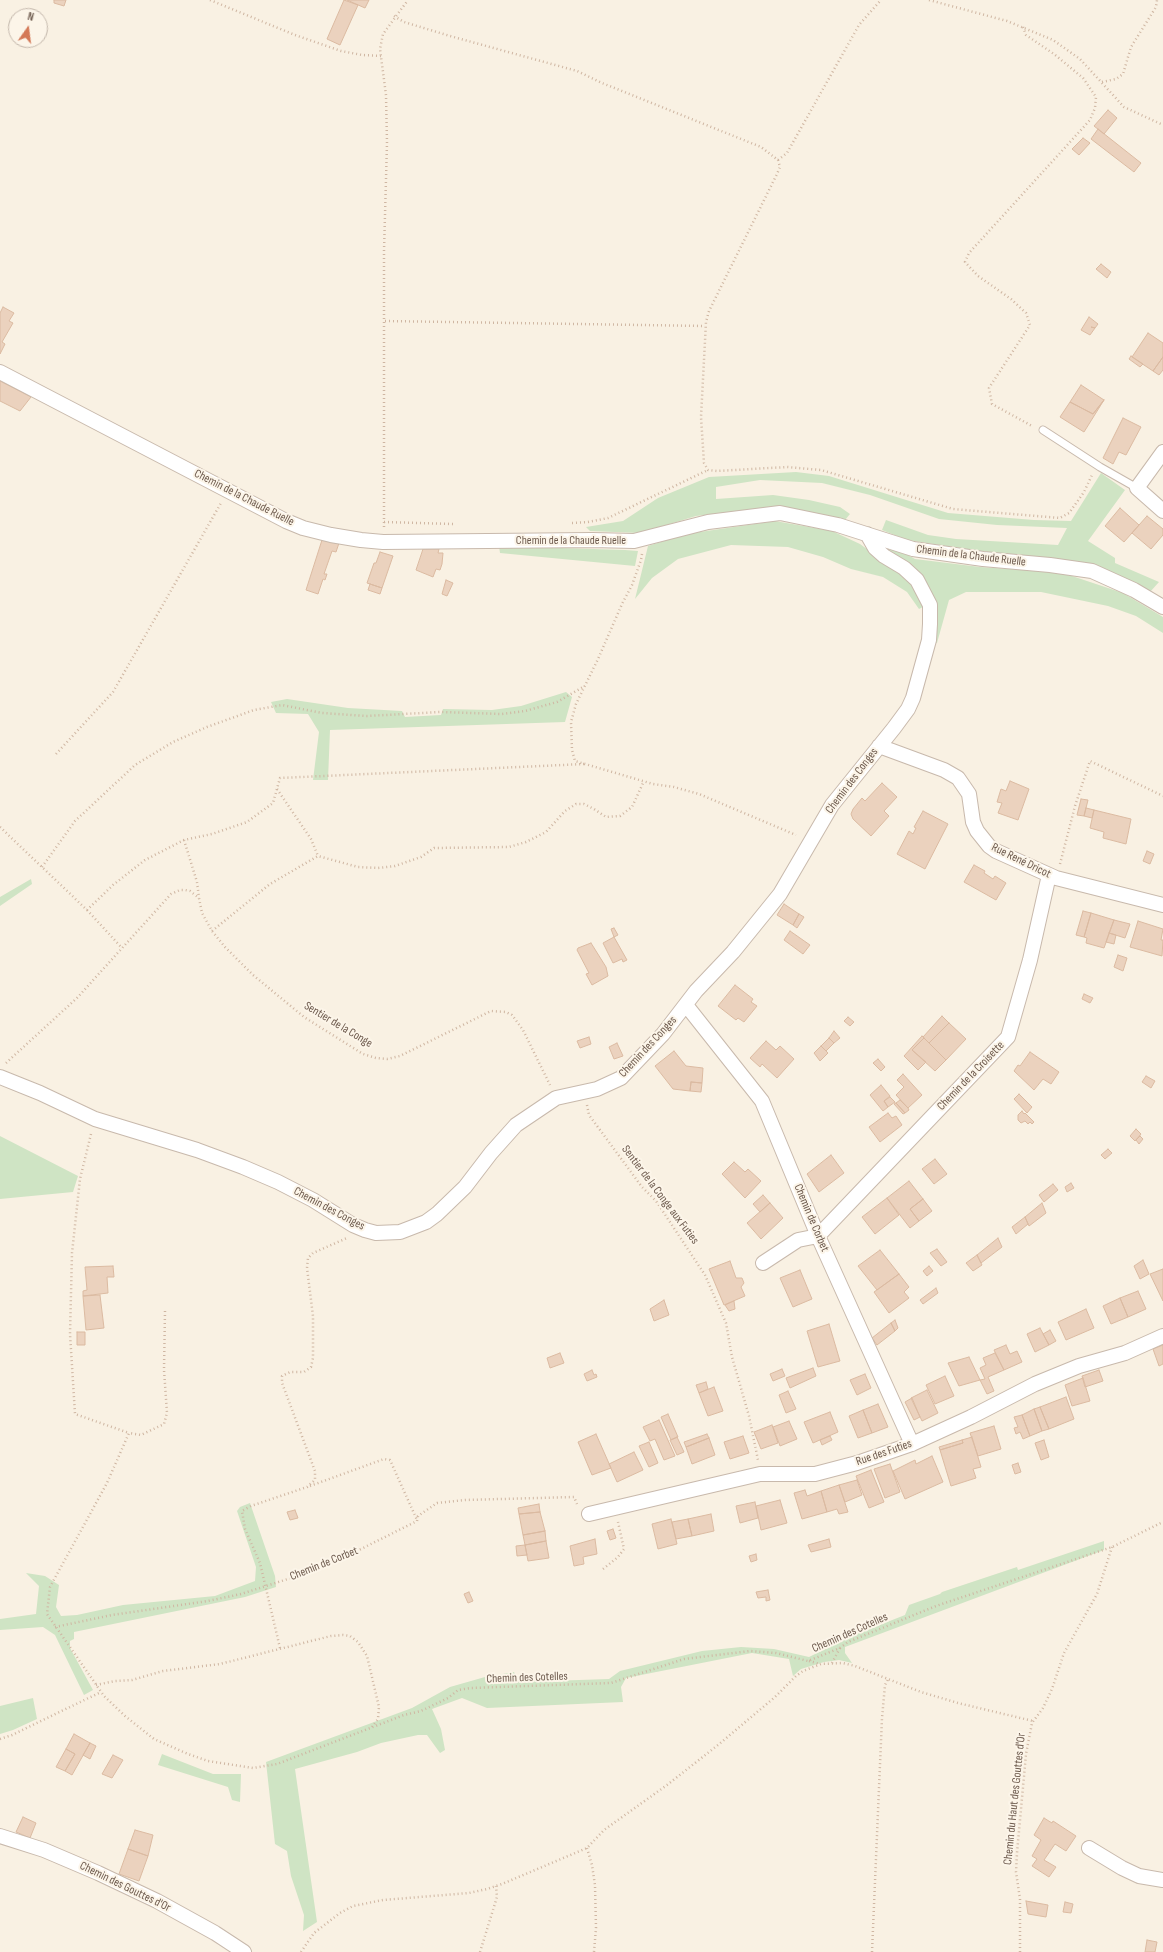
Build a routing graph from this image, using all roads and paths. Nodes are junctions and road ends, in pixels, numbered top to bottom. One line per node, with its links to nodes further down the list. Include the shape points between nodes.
1 (210, 0): 8 (path, via 341,51 362,56)
2 (408, 0): 6 (path)
3 (881, 0): 11 (path, via 859,25 787,153)
4 (929, 0): 7 (path)
5 (1156, 0): 9 (path, via 1156,7 1131,47 1123,74 1116,79)
6 (394, 16): 8 (path, via 383,34); 11 (path, via 404,22 450,36 577,71 760,147)
7 (1023, 27): 9 (path, via 1053,40 1080,59); 15 (path, via 1026,35 1082,78 1096,97 1095,108 1090,120 969,252 965,262 978,276 1026,313 1030,325 989,388 992,404 1024,423)
8 (381, 56): 12 (path, via 386,95 387,143)
9 (1102, 82): 10 (path, via 1124,107)
10 (1163, 125)
11 (778, 160): 13 (path, via 780,167 777,174 709,311)
12 (385, 321): 13 (path); 22 (path)
13 (705, 326): 18 (path, via 701,417 704,463)
14 (0, 372): 20 (street, Chemin de la Chaude Ruelle)
15 (1043, 430): 17 (lane)
16 (1163, 452): 19 (street)
17 (1095, 463): 18 (path, via 1093,474 1084,492 1069,513 1060,518 953,509 822,470 787,467); 19 (lane)
18 (708, 470): 23 (path, via 608,518)
19 (1137, 488): 21 (street)
20 (228, 490): 27 (street, Chemin de la Chaude Ruelle, via 303,528); 31 (path, via 113,692)
21 (1163, 510)
22 (384, 522): 24 (path); 27 (path)
23 (567, 523)
24 (456, 524)
25 (867, 534): 26 (street, Chemin de la Chaude Ruelle, via 780,513 708,522); 28 (street, Chemin de la Chaude Ruelle, via 913,549 942,554 1092,571 1134,590); 30 (street, Chemin des Conges, via 875,548 917,580 930,605 931,617 929,640 913,698 901,719)
26 (643, 540): 27 (street, Chemin de la Chaude Ruelle); 29 (path, via 641,560 632,585)
27 (384, 542)
28 (1163, 607)
29 (585, 686): 32 (path, via 576,704 572,722 572,750 575,761); 40 (path, via 556,702 525,711 502,714 440,712 366,716 322,713 282,705 254,710 173,742 135,765 75,821)
30 (879, 746): 38 (street, Chemin des Conges, via 832,805); 41 (street, Rue René Dricot, via 944,770 958,778 969,794 975,826 989,846)
31 (56, 754)
32 (584, 764): 33 (path); 34 (path, via 280,778)
33 (644, 781): 38 (path, via 699,794); 39 (path, via 632,807 620,816 606,817 594,809 576,804 565,811 546,832 509,847 434,848 421,857 396,866 378,868 358,867)
34 (277, 789): 37 (path, via 273,803 247,822); 39 (path, via 311,839)
35 (1163, 796): 41 (path, via 1090,761 1067,840)
36 (0, 827): 40 (path)
37 (184, 840): 42 (path, Sentier de la Conge, via 197,882); 44 (path, via 145,860)
38 (812, 842): 47 (street, Chemin des Conges, via 780,894)
39 (318, 856): 45 (path, via 270,884)
40 (42, 867): 44 (path)
41 (1052, 876): 43 (street, Rue René Dricot); 54 (street, Chemin de la Croisette, via 1008,1037)
42 (199, 898): 45 (path, Sentier de la Conge, via 202,913); 46 (path, via 185,890 171,894)
43 (1163, 905)
44 (87, 910): 46 (path)
45 (212, 930): 51 (path, Sentier de la Conge, via 253,975 304,1017 364,1054 376,1058 400,1056 491,1011 506,1012 512,1015 523,1030)
46 (122, 948): 48 (path, via 77,998)
47 (686, 1005): 50 (street, Chemin des Conges, via 663,1034 621,1078 597,1089); 54 (street, Chemin de Corbet, via 762,1101)
48 (6, 1064)
49 (0, 1077): 52 (street, Chemin des Conges)
50 (585, 1091): 51 (street, Chemin des Conges); 60 (path, Sentier de la Conge aux Futies, via 589,1115 642,1187 656,1201 706,1275 726,1323 732,1357 749,1416)
51 (556, 1098): 53 (street, Chemin des Conges, via 516,1125 465,1188 426,1222 388,1233)
52 (95, 1119): 53 (street, Chemin des Conges, via 243,1167 306,1197); 58 (path, via 80,1179 73,1231 70,1334 75,1414)
53 (360, 1228): 61 (path, via 342,1241 313,1253 308,1258 313,1316 313,1358 311,1367 304,1372 290,1372 282,1376 282,1383 314,1471 315,1480)
54 (818, 1236): 55 (street, via 798,1240); 59 (street, Chemin de Corbet)
55 (763, 1263)
56 (165, 1311): 58 (path, via 164,1424 141,1435)
57 (1163, 1336): 59 (street, Rue des Futies, via 1125,1353 1079,1366 1035,1384)
58 (129, 1433): 70 (path, Chemin des Cotelles, via 109,1479 50,1587 46,1614)
59 (912, 1444): 60 (street, Rue des Futies, via 816,1474)
60 (760, 1474): 63 (street, Rue des Futies)
61 (307, 1487): 65 (path, via 390,1460); 69 (path, via 242,1511 245,1529 260,1563)
62 (577, 1505): 65 (path, Chemin de Corbet, via 574,1497 437,1502 418,1516)
63 (611, 1508): 64 (street, Rue des Futies); 68 (path, via 619,1526 624,1549)
64 (590, 1514)
65 (417, 1521): 69 (path, Chemin de Corbet, via 359,1550 291,1578)
66 (1163, 1522): 67 (path, Chemin des Cotelles)
67 (1112, 1546): 72 (path, Chemin des Cotelles, via 936,1606 848,1642); 79 (path, Chemin du Haut des Gouttes d'Or, via 1096,1594 1064,1653 1043,1708)
68 (603, 1570)
69 (266, 1585): 70 (path, Chemin de Corbet, via 241,1594 208,1601 112,1615); 71 (path)
70 (55, 1627): 77 (path, Chemin des Cotelles)
71 (280, 1648): 77 (path, via 220,1664 163,1671 132,1680); 80 (path, via 343,1635 350,1636 358,1642 367,1656 379,1707 378,1719)
72 (840, 1648): 73 (path, Chemin des Cotelles); 74 (path)
73 (808, 1661): 75 (path); 80 (path, Chemin des Cotelles, via 776,1653 750,1651 684,1659 611,1683 471,1688 458,1690 448,1698 421,1710)
74 (832, 1663): 75 (path); 76 (path, via 855,1666)
75 (821, 1664): 83 (path, via 796,1676 718,1745 604,1830)
76 (888, 1679): 79 (path, via 958,1703); 91 (path, via 885,1685 882,1718)
77 (96, 1685): 78 (path, Chemin des Cotelles)
78 (101, 1692): 80 (path, Chemin des Cotelles, via 125,1716 154,1739 208,1761 230,1765 253,1768 277,1764); 81 (path)
79 (1033, 1721): 92 (path, Chemin du Haut des Gouttes d'Or, via 1026,1754 1016,1872 1020,1899)
80 (372, 1728)
81 (0, 1739)
82 (0, 1836): 87 (street, Chemin des Gouttes d'Or, via 44,1850 105,1876 163,1904)
83 (587, 1848): 86 (path); 90 (path, via 595,1885)
84 (1089, 1848): 85 (street, via 1139,1876)
85 (1163, 1880)
86 (496, 1886): 88 (path, via 469,1893 383,1900 353,1906 314,1933); 89 (path, via 497,1898)
87 (244, 1952)
88 (301, 1952)
89 (480, 1952)
90 (594, 1952)
91 (872, 1952)
92 (1020, 1952)

